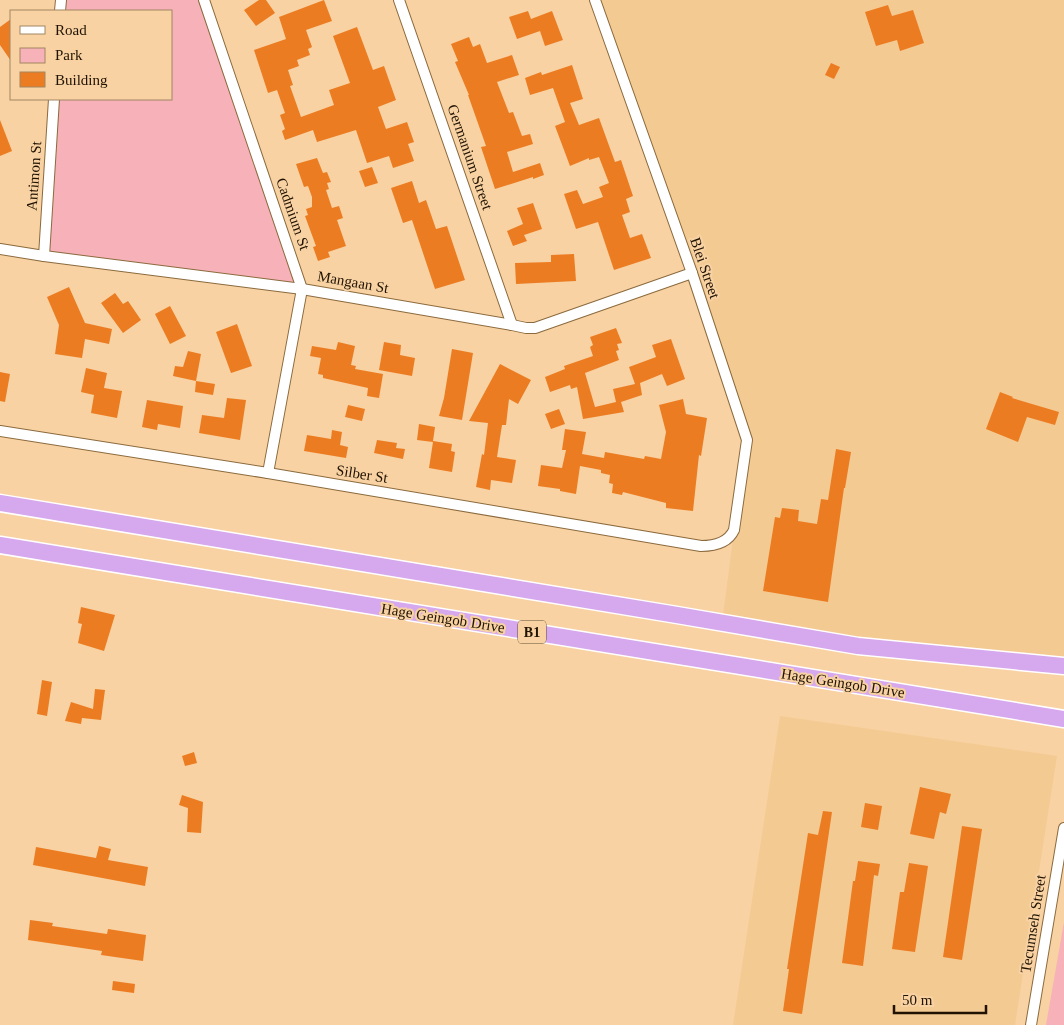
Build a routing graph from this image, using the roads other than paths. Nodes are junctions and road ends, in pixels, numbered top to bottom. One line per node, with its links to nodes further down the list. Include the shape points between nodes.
1 (204, 0): 8 (street, Cadmium St)
2 (399, 0): 9 (street, Germanium Street)
3 (595, 0): 7 (street, Blei Street)
4 (54, 100): 6 (street, Antimon St)
5 (0, 249): 6 (street, Mangaan St)
6 (44, 256): 8 (street, Mangaan St)
7 (692, 273): 9 (street, Mangaan St, via 535,328); 13 (street, Blei Street, via 747,440 734,530)
8 (302, 289): 9 (street, Mangaan St); 11 (street, Cadmium St)
9 (512, 324)
10 (0, 431): 11 (street, Silber St)
11 (268, 473): 13 (street, Silber St, via 701,546)
12 (0, 503): 15 (highway, via 858,646)
13 (718, 544)
14 (0, 545): 16 (highway, Hage Geingob Drive / B1)
15 (1064, 666)
16 (1064, 719)
17 (1064, 828): 18 (street, Tecumseh Street)
18 (1031, 1025)

